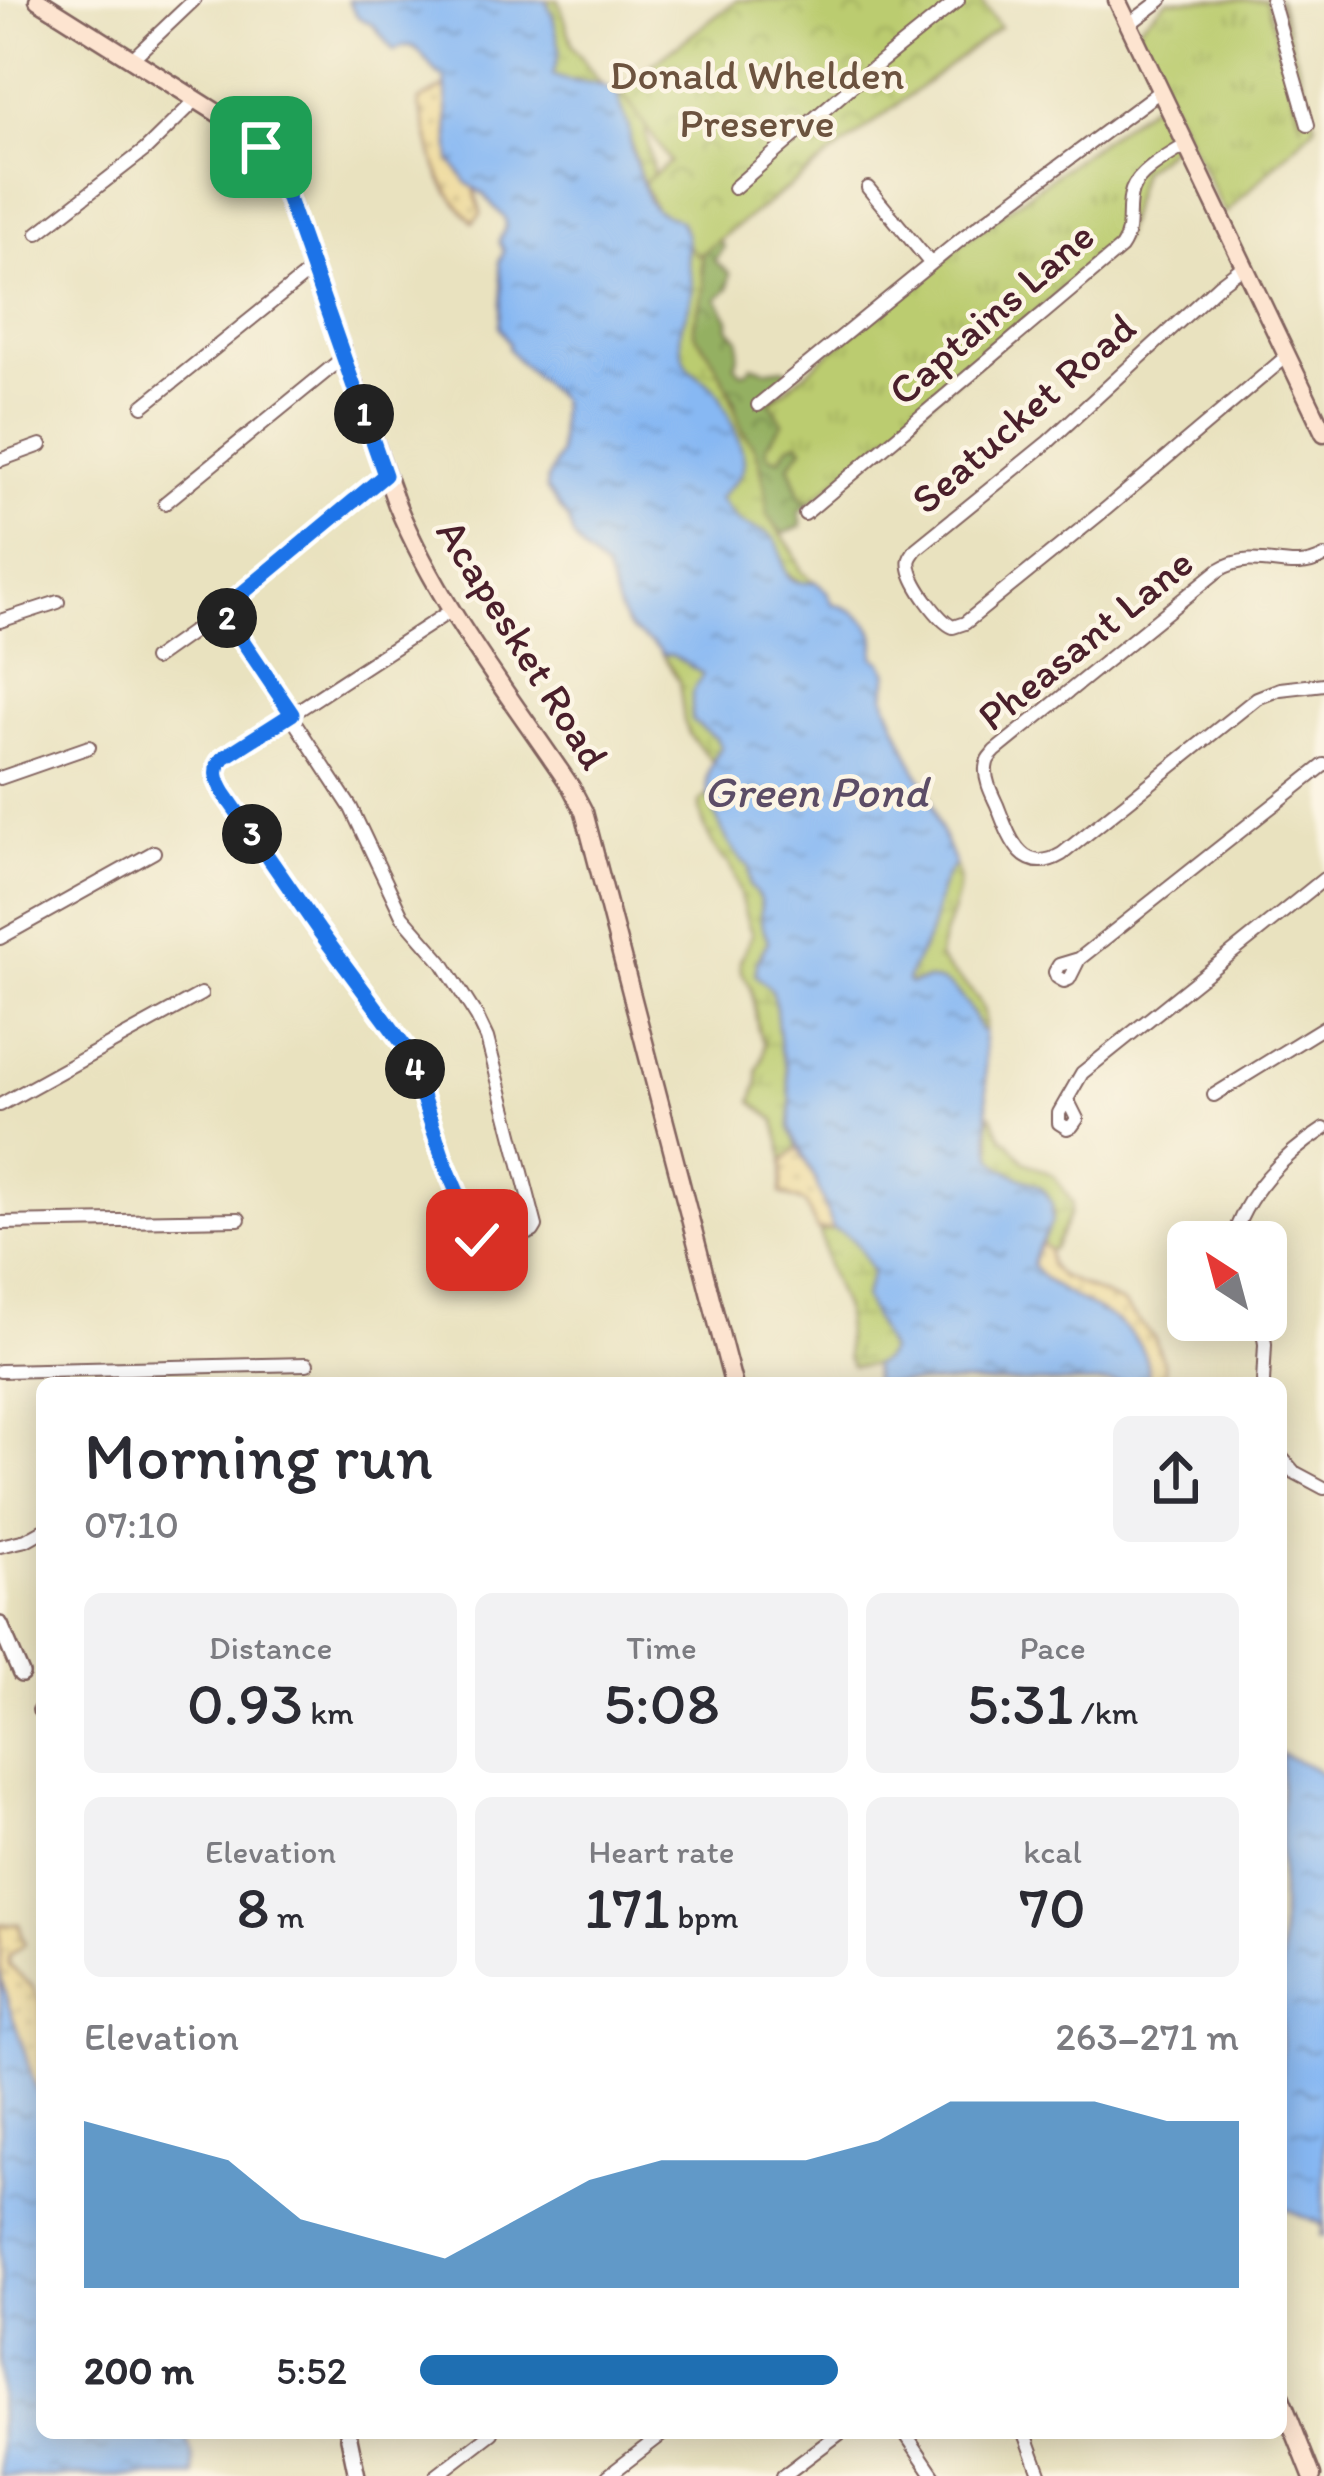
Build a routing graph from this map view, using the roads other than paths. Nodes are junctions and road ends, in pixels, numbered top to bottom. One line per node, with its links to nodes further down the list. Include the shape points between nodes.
1 (38, 0): 8 (main road, Acapesket Road)
2 (958, 0): 13 (street)
3 (1118, 0): 7 (main road)
4 (1161, 0): 7 (street)
5 (1272, 0): 11 (street)
6 (186, 3): 8 (street)
7 (1128, 25): 9 (main road)
8 (132, 59): 10 (main road, Acapesket Road)
9 (1160, 91): 12 (main road); 16 (street)
10 (197, 99): 15 (street); 18 (main road, Acapesket Road, via 267,156)
11 (1308, 125)
12 (1186, 145): 17 (main road); 28 (street, Captains Lane, via 1135,184 1121,248)
13 (734, 188)
14 (868, 188): 16 (street)
15 (38, 233)
16 (932, 264): 22 (street)
17 (1245, 265): 19 (main road); 19 (street, Seatucket Road, via 916,549 911,572 940,620 965,623)
18 (313, 269): 20 (main road, Acapesket Road); 21 (street)
19 (1287, 356): 23 (main road)
20 (344, 357): 26 (main road, Acapesket Road); 27 (street)
21 (143, 406)
22 (758, 406)
23 (1324, 433)
24 (41, 445): 25 (street)
25 (0, 460)
26 (385, 475): 31 (street); 32 (main road, Acapesket Road)
27 (165, 503)
28 (805, 514)
29 (1324, 557): 35 (street, Pheasant Lane, via 1301,566 1246,559 1219,570 994,751 987,782 1017,850 1051,860 1257,698)
30 (58, 602): 33 (street)
31 (222, 610): 34 (street); 36 (street)
32 (452, 610): 36 (street); 60 (main road, Acapesket Road, via 584,812)
33 (0, 621)
34 (154, 659)
35 (1324, 684)
36 (292, 714): 53 (street, via 352,808 394,903 460,988 487,1038 536,1226); 54 (street, via 223,758 216,770 224,793 406,1048)
37 (89, 747): 39 (street)
38 (1324, 765): 43 (street)
39 (0, 778)
40 (154, 852): 42 (street)
41 (1324, 879): 47 (street, via 1082,1073)
42 (0, 938)
43 (1079, 959)
44 (201, 994): 48 (street)
45 (1324, 1027): 46 (street)
46 (1214, 1095)
47 (1067, 1099)
48 (0, 1105)
49 (1324, 1129): 51 (street, via 1291,1151)
50 (239, 1220): 52 (street)
51 (1239, 1221)
52 (0, 1223)
53 (502, 1244)
54 (482, 1252)
55 (1265, 1341): 61 (street)
56 (307, 1364): 57 (street)
57 (147, 1368): 58 (street); 59 (street)
58 (0, 1371)
59 (148, 1377)
60 (731, 1377)
61 (1263, 1377)
62 (1287, 1464): 63 (street)
63 (1324, 1488)
64 (36, 1534): 65 (street)
65 (0, 1546)
66 (0, 1625): 67 (street)
67 (21, 1674)
68 (1287, 2413): 75 (main road)
69 (349, 2439): 76 (street)
70 (485, 2439): 77 (street)
71 (656, 2439): 78 (street)
72 (832, 2439): 79 (street)
73 (908, 2439): 80 (street)
74 (1027, 2439): 81 (street)
75 (1311, 2472): 82 (street)
76 (356, 2476)
77 (436, 2476)
78 (608, 2476)
79 (783, 2476)
80 (934, 2476)
81 (1040, 2476)
82 (1290, 2476)

